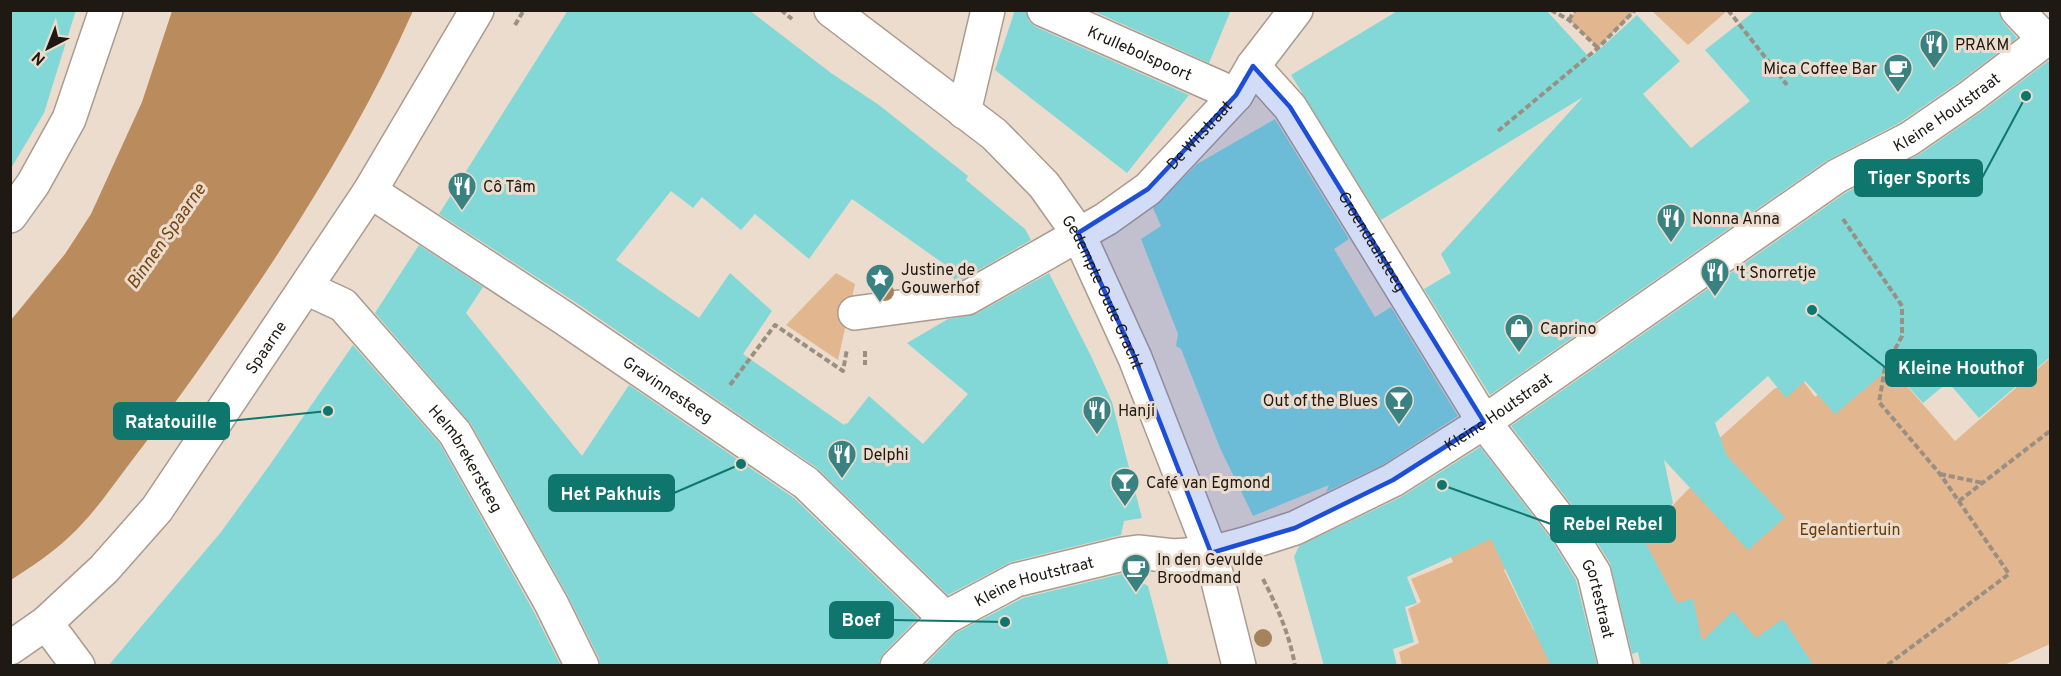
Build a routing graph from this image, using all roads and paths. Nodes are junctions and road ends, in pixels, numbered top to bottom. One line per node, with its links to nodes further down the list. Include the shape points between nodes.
1 (106, 10): 22 (street, via 69,119 33,184)
2 (477, 10): 21 (street, Spaarne)
3 (831, 10): 18 (street, Gedempte Oude Gracht)
4 (988, 10): 18 (street)
5 (1044, 10): 17 (street, Krullebolspoort)
6 (1296, 10): 15 (street, De Witstraat)
7 (1551, 10): 12 (path)
8 (1575, 10): 12 (path)
9 (1635, 10): 14 (path)
10 (1728, 10): 16 (path)
11 (2017, 10): 13 (street)
12 (1569, 20): 14 (path)
13 (2048, 39): 20 (street, Kleine Houtstraat, via 1909,139)
14 (1598, 48): 19 (path)
15 (1253, 66): 17 (street, De Witstraat); 27 (street, Groendaalsteeg, via 1290,107)
16 (1788, 85)
17 (1236, 95): 23 (street, De Witstraat, via 1148,189 1106,219)
18 (964, 112): 23 (street, Gedempte Oude Gracht, via 994,134 1044,185)
19 (1498, 131)
20 (1837, 176): 27 (street, Kleine Houtstraat); 29 (path, via 1843,220 1902,306 1902,336 1885,368 1879,402)
21 (370, 191): 24 (street, Spaarne); 26 (street, Gravinnesteeg)
22 (10, 216)
23 (1078, 233): 25 (street, via 967,298); 32 (street, Gedempte Oude Gracht, via 1135,358)
24 (306, 288): 34 (street, Spaarne, via 157,509 104,569); 37 (street, Helmbrekersteeg, via 342,305 455,434 551,603)
25 (855, 313): 26 (path, via 843,371 775,325)
26 (707, 417): 33 (street, Gravinnesteeg, via 806,483)
27 (1484, 422): 32 (street, Kleine Houtstraat, via 1393,480 1295,528); 40 (street, Gortestraat, via 1566,528 1594,573)
28 (2050, 431): 30 (path)
29 (1940, 474): 30 (path); 31 (path)
30 (1983, 483): 31 (path)
31 (1959, 501): 41 (path, via 2009,574)
32 (1211, 553): 33 (street, Kleine Houtstraat, via 1174,556 1138,552 1016,579); 39 (street, Gedempte Oude Gracht)
33 (945, 618): 38 (street, Kleine Houtstraat)
34 (46, 623): 35 (street, Spaarne); 36 (street)
35 (10, 648)
36 (78, 666)
37 (582, 666)
38 (897, 666)
39 (1239, 666)
40 (1616, 666)
41 (1886, 666)

